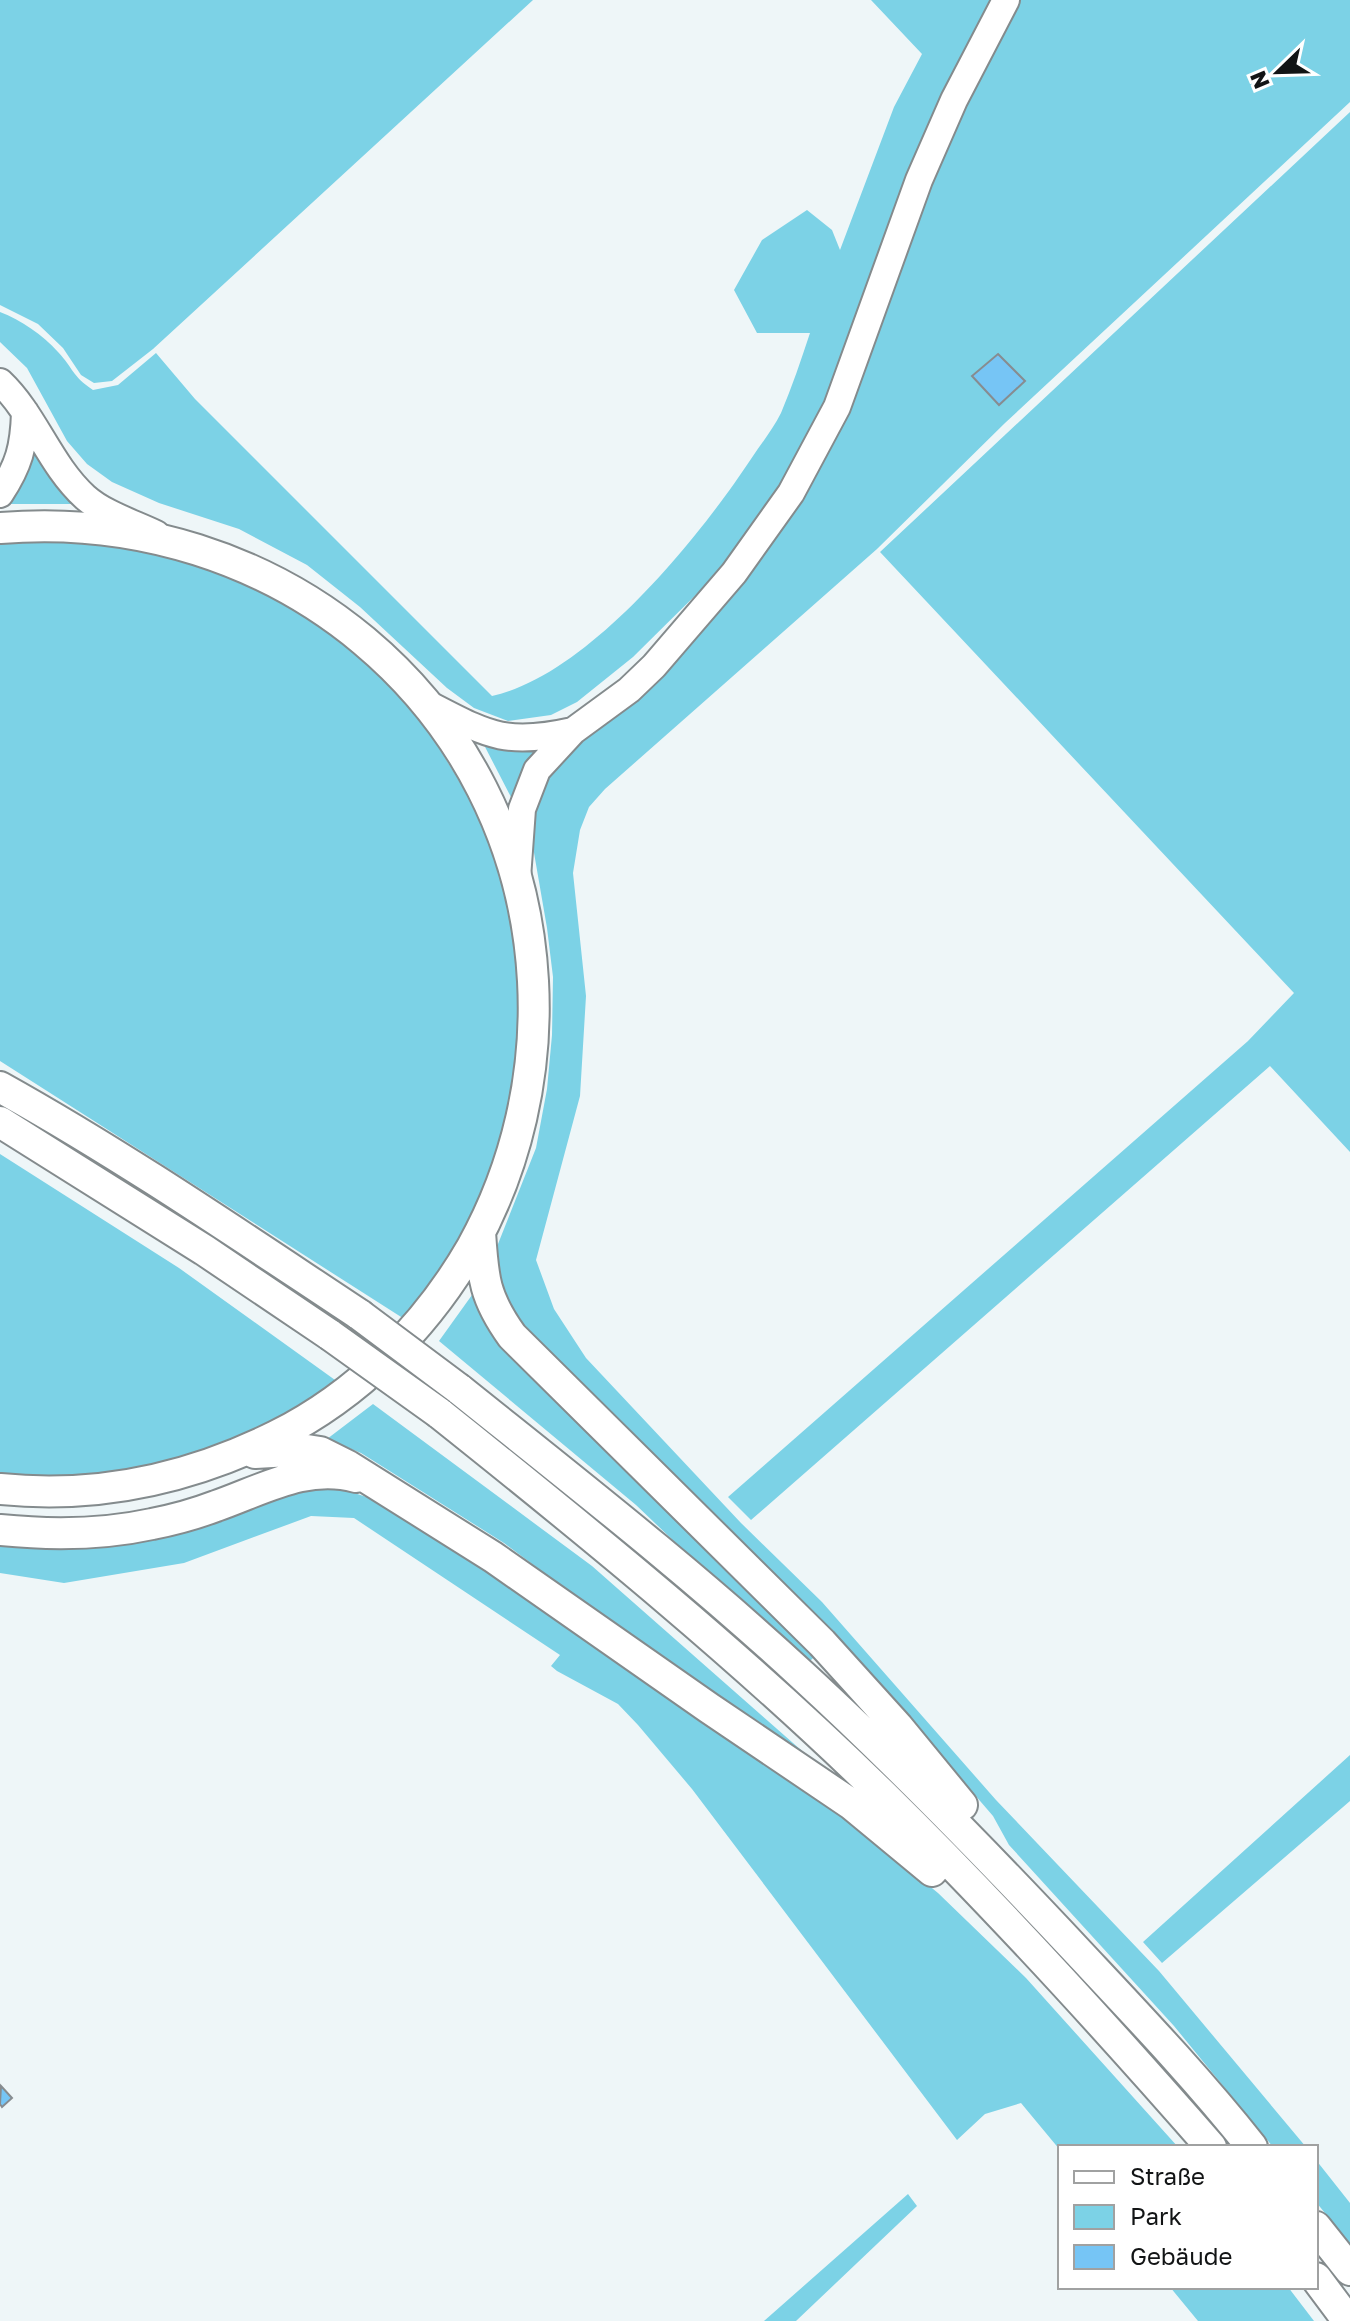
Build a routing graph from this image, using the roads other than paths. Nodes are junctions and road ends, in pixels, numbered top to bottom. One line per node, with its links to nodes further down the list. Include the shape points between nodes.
1 (1006, 0): 8 (main road, via 919,180 837,407 791,493 734,573 654,666)
2 (0, 382): 3 (main road)
3 (25, 412): 4 (main road, via 24,443); 6 (main road, via 84,496)
4 (0, 494)
5 (0, 528): 6 (highway, via 88,527)
6 (171, 540): 7 (highway, via 250,568 323,609 387,662)
7 (424, 702): 8 (main road, via 495,735 528,739); 9 (highway, via 479,785)
8 (573, 731): 9 (main road, via 537,770 527,791)
9 (517, 881): 12 (highway, via 532,967 533,1045 521,1122)
10 (0, 1087): 17 (highway, bridge, via 184,1199 360,1315 459,1389 801,1673)
11 (0, 1122): 18 (highway, bridge, via 330,1335 439,1413 606,1546 885,1797)
12 (480, 1232): 13 (highway, via 439,1298 388,1356 327,1406); 17 (highway, via 486,1290 512,1336 822,1643 965,1809)
13 (240, 1454): 14 (highway, via 320,1452); 15 (highway, via 175,1476 119,1487 74,1492)
14 (374, 1482): 16 (highway, via 322,1472 150,1525 77,1533); 18 (highway, via 493,1557 851,1804 946,1883 1030,1966)
15 (0, 1489)
16 (0, 1530)
17 (996, 1864): 20 (highway)
18 (1072, 1992): 19 (highway)
19 (1209, 2145)
20 (1250, 2145)
21 (1318, 2230): 22 (highway)
22 (1350, 2270)
23 (1318, 2281): 24 (highway)
24 (1348, 2321)

